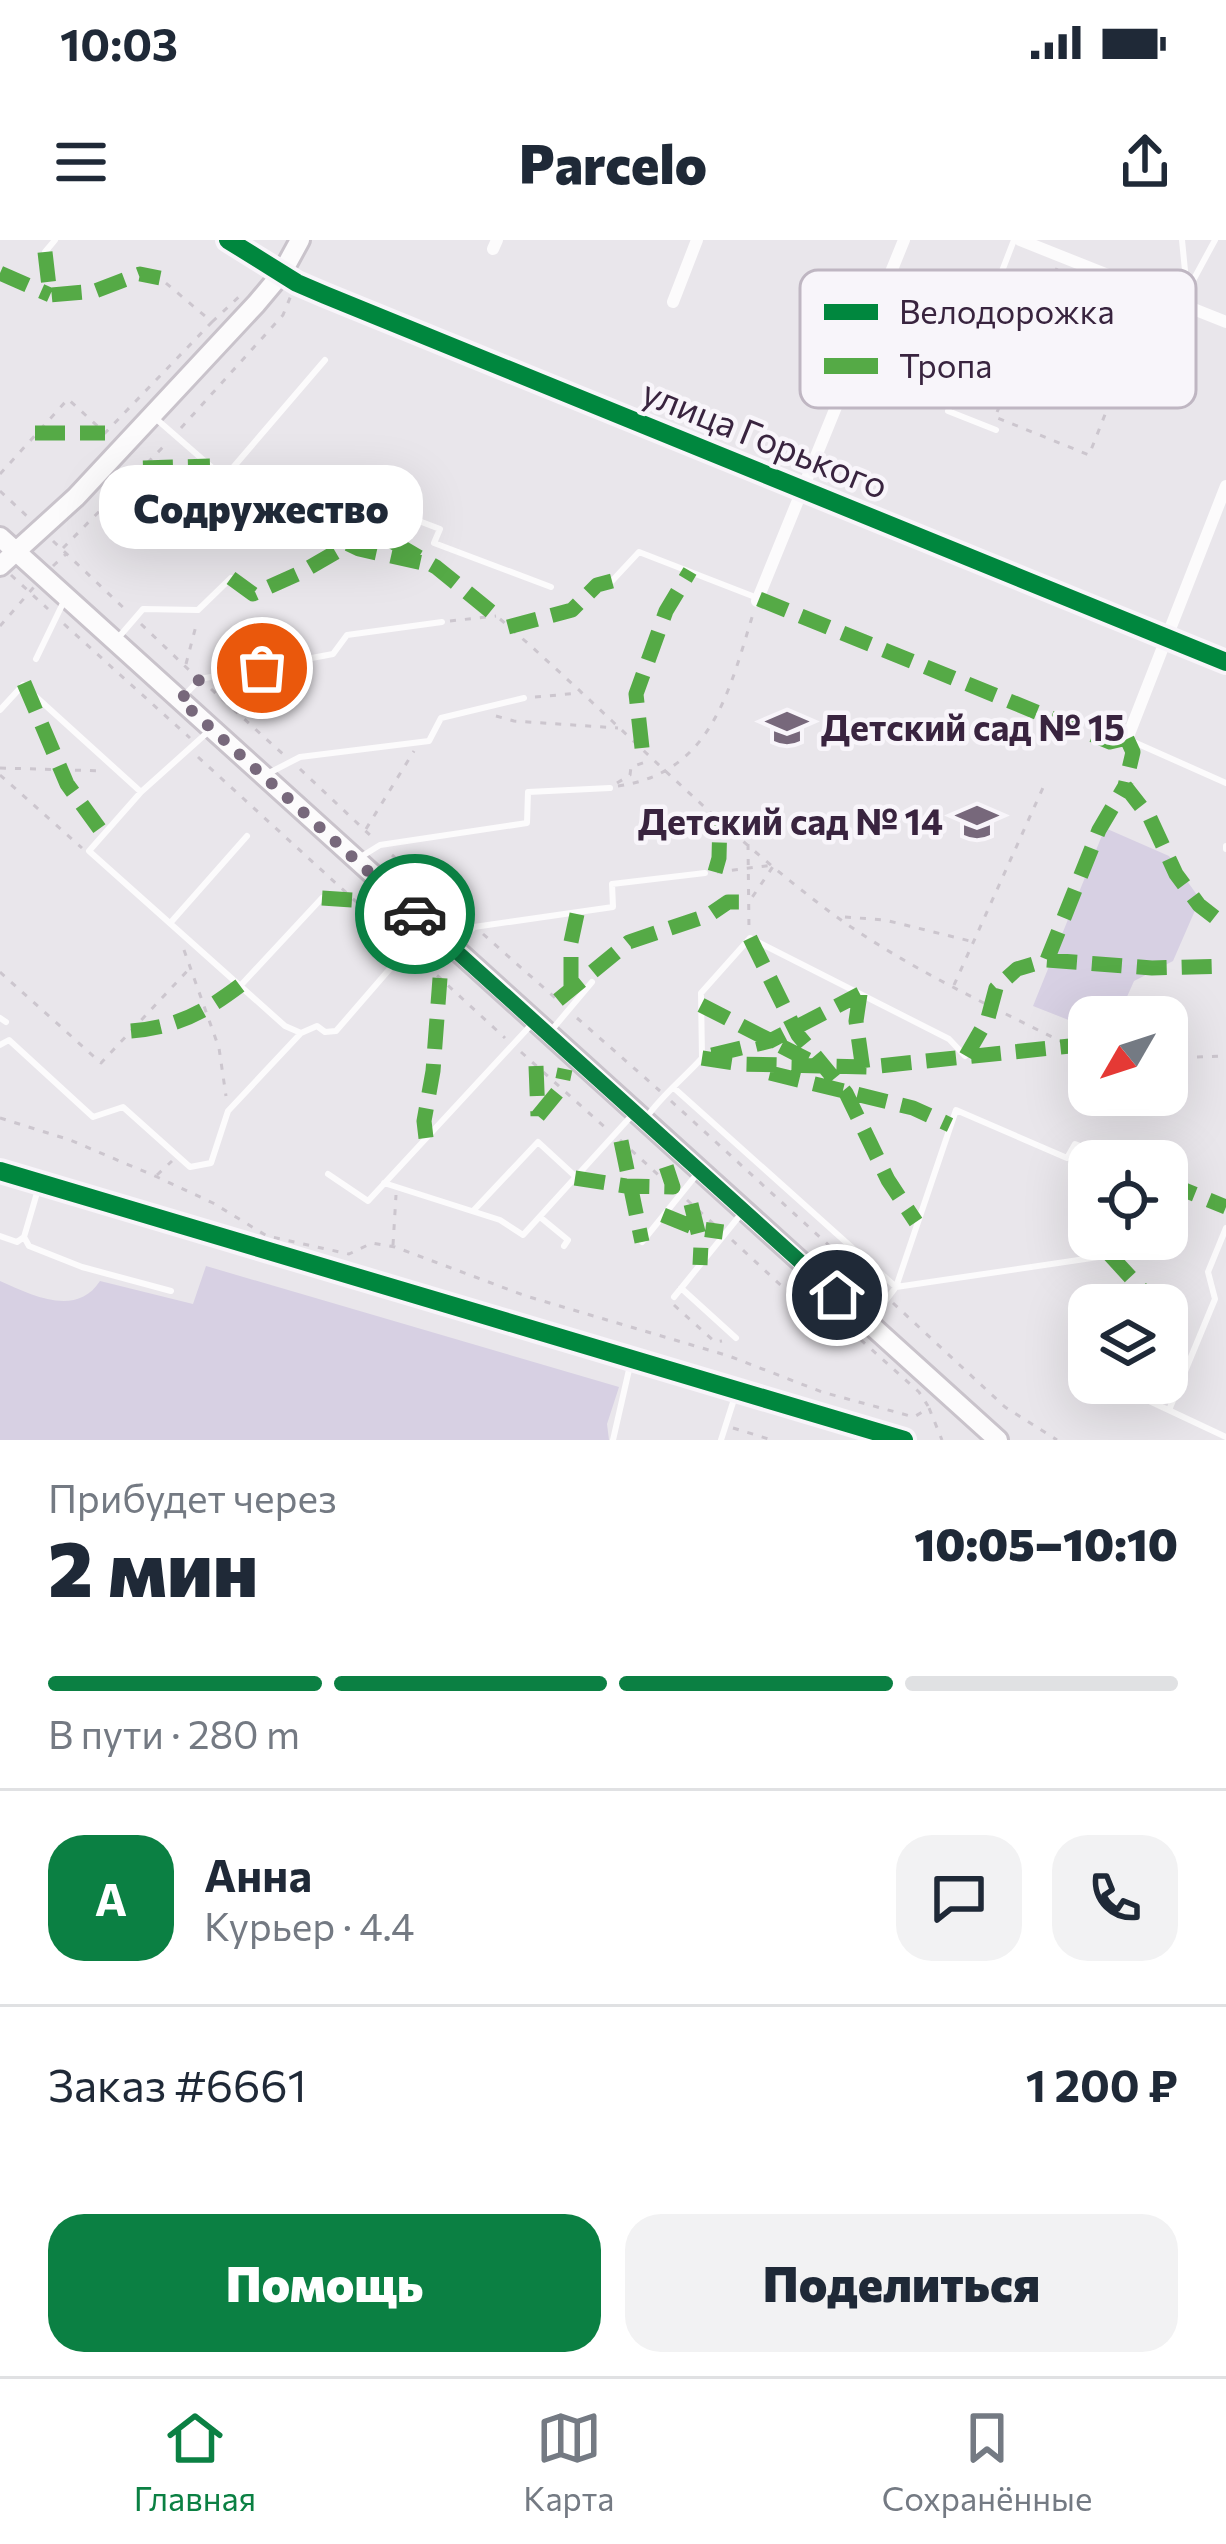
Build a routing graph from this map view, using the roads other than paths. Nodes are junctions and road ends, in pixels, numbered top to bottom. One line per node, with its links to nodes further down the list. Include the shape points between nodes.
1 (55, 240): 9 (lane)
2 (228, 240): 14 (street, улица Горького)
3 (300, 240): 14 (main road)
4 (697, 240): 16 (street)
5 (904, 240): 10 (street)
6 (1017, 240): 11 (lane); 12 (street)
7 (1182, 240): 13 (lane)
8 (1215, 240): 15 (lane)
9 (45, 251)
10 (892, 270)
11 (1005, 270)
12 (1104, 270)
13 (1184, 270)
14 (290, 275): 22 (main road); 26 (street, улица Горького)
15 (1196, 277)
16 (673, 302)
17 (1196, 304): 18 (street)
18 (1226, 322)
19 (325, 360): 24 (lane)
20 (836, 408): 26 (street)
21 (949, 408): 23 (lane)
22 (152, 415): 24 (lane); 28 (main road)
23 (996, 430)
24 (224, 478): 32 (lane, via 353,496 440,529 434,543)
25 (1226, 486): 36 (street)
26 (803, 490): 34 (street); 36 (street, улица Горького)
27 (0, 537): 28 (main road)
28 (18, 553): 29 (main road); 33 (main road)
29 (1, 566)
30 (231, 578): 37 (lane, via 198,610 142,609)
31 (612, 581): 34 (lane, via 639,552)
32 (550, 587)
33 (67, 596): 37 (main road); 38 (lane)
34 (758, 600)
35 (442, 622): 41 (lane, via 347,635 333,654 200,679)
36 (1166, 638): 39 (street, улица Горького); 44 (street)
37 (116, 640): 41 (main road)
38 (36, 659)
39 (1226, 662)
40 (524, 698): 45 (lane, via 441,718 429,741 291,761)
41 (180, 700): 43 (main road)
42 (0, 710): 48 (lane, via 22,685)
43 (212, 729): 45 (main road); 48 (lane)
44 (1127, 739): 46 (lane)
45 (264, 776): 50 (main road)
46 (1226, 783)
47 (610, 788): 50 (lane, via 528,792 527,823 380,845)
48 (141, 792): 53 (lane, via 89,851)
49 (247, 836): 53 (lane)
50 (356, 860): 54 (main road)
51 (705, 873): 54 (lane, via 612,884 613,907 474,927)
52 (322, 898): 57 (lane)
53 (172, 921): 57 (lane)
54 (452, 948): 58 (main road)
55 (407, 949): 59 (lane, via 336,1030)
56 (592, 982): 58 (lane)
57 (242, 984): 59 (lane)
58 (540, 1028): 63 (main road); 69 (lane, via 512,1044)
59 (301, 1033): 60 (lane, via 228,1111 211,1162 190,1167 124,1107 93,1117 9,1040)
60 (0, 1045)
61 (965, 1056): 62 (lane, via 949,1039 750,938 700,993 702,1058)
62 (674, 1088): 63 (lane); 80 (lane)
63 (639, 1117): 66 (main road); 68 (lane)
64 (1068, 1156): 80 (lane, via 956,1110)
65 (0, 1171): 70 (street)
66 (699, 1172): 72 (main road); 77 (lane)
67 (328, 1174): 69 (lane, via 368,1201)
68 (576, 1177): 71 (lane, via 538,1142); 73 (lane)
69 (384, 1183): 71 (lane)
70 (40, 1184): 76 (lane); 86 (street)
71 (473, 1211): 73 (lane, via 523,1235)
72 (743, 1211): 81 (lane); 84 (main road)
73 (540, 1217): 78 (lane, via 568,1240)
74 (1226, 1228): 89 (lane, via 1208,1272 1215,1298)
75 (0, 1237): 76 (lane)
76 (24, 1237): 82 (lane, via 28,1246 82,1267)
77 (642, 1242)
78 (564, 1246)
79 (1078, 1260): 80 (lane)
80 (896, 1287): 84 (lane)
81 (682, 1288): 83 (lane); 85 (lane)
82 (171, 1291)
83 (674, 1297)
84 (868, 1324): 94 (main road)
85 (736, 1338)
86 (631, 1361): 87 (street); 91 (lane)
87 (736, 1393): 92 (lane); 93 (street)
88 (1156, 1404): 89 (lane)
89 (1169, 1410): 90 (lane)
90 (1226, 1437)
91 (614, 1440)
92 (721, 1440)
93 (904, 1440)
94 (998, 1440)

